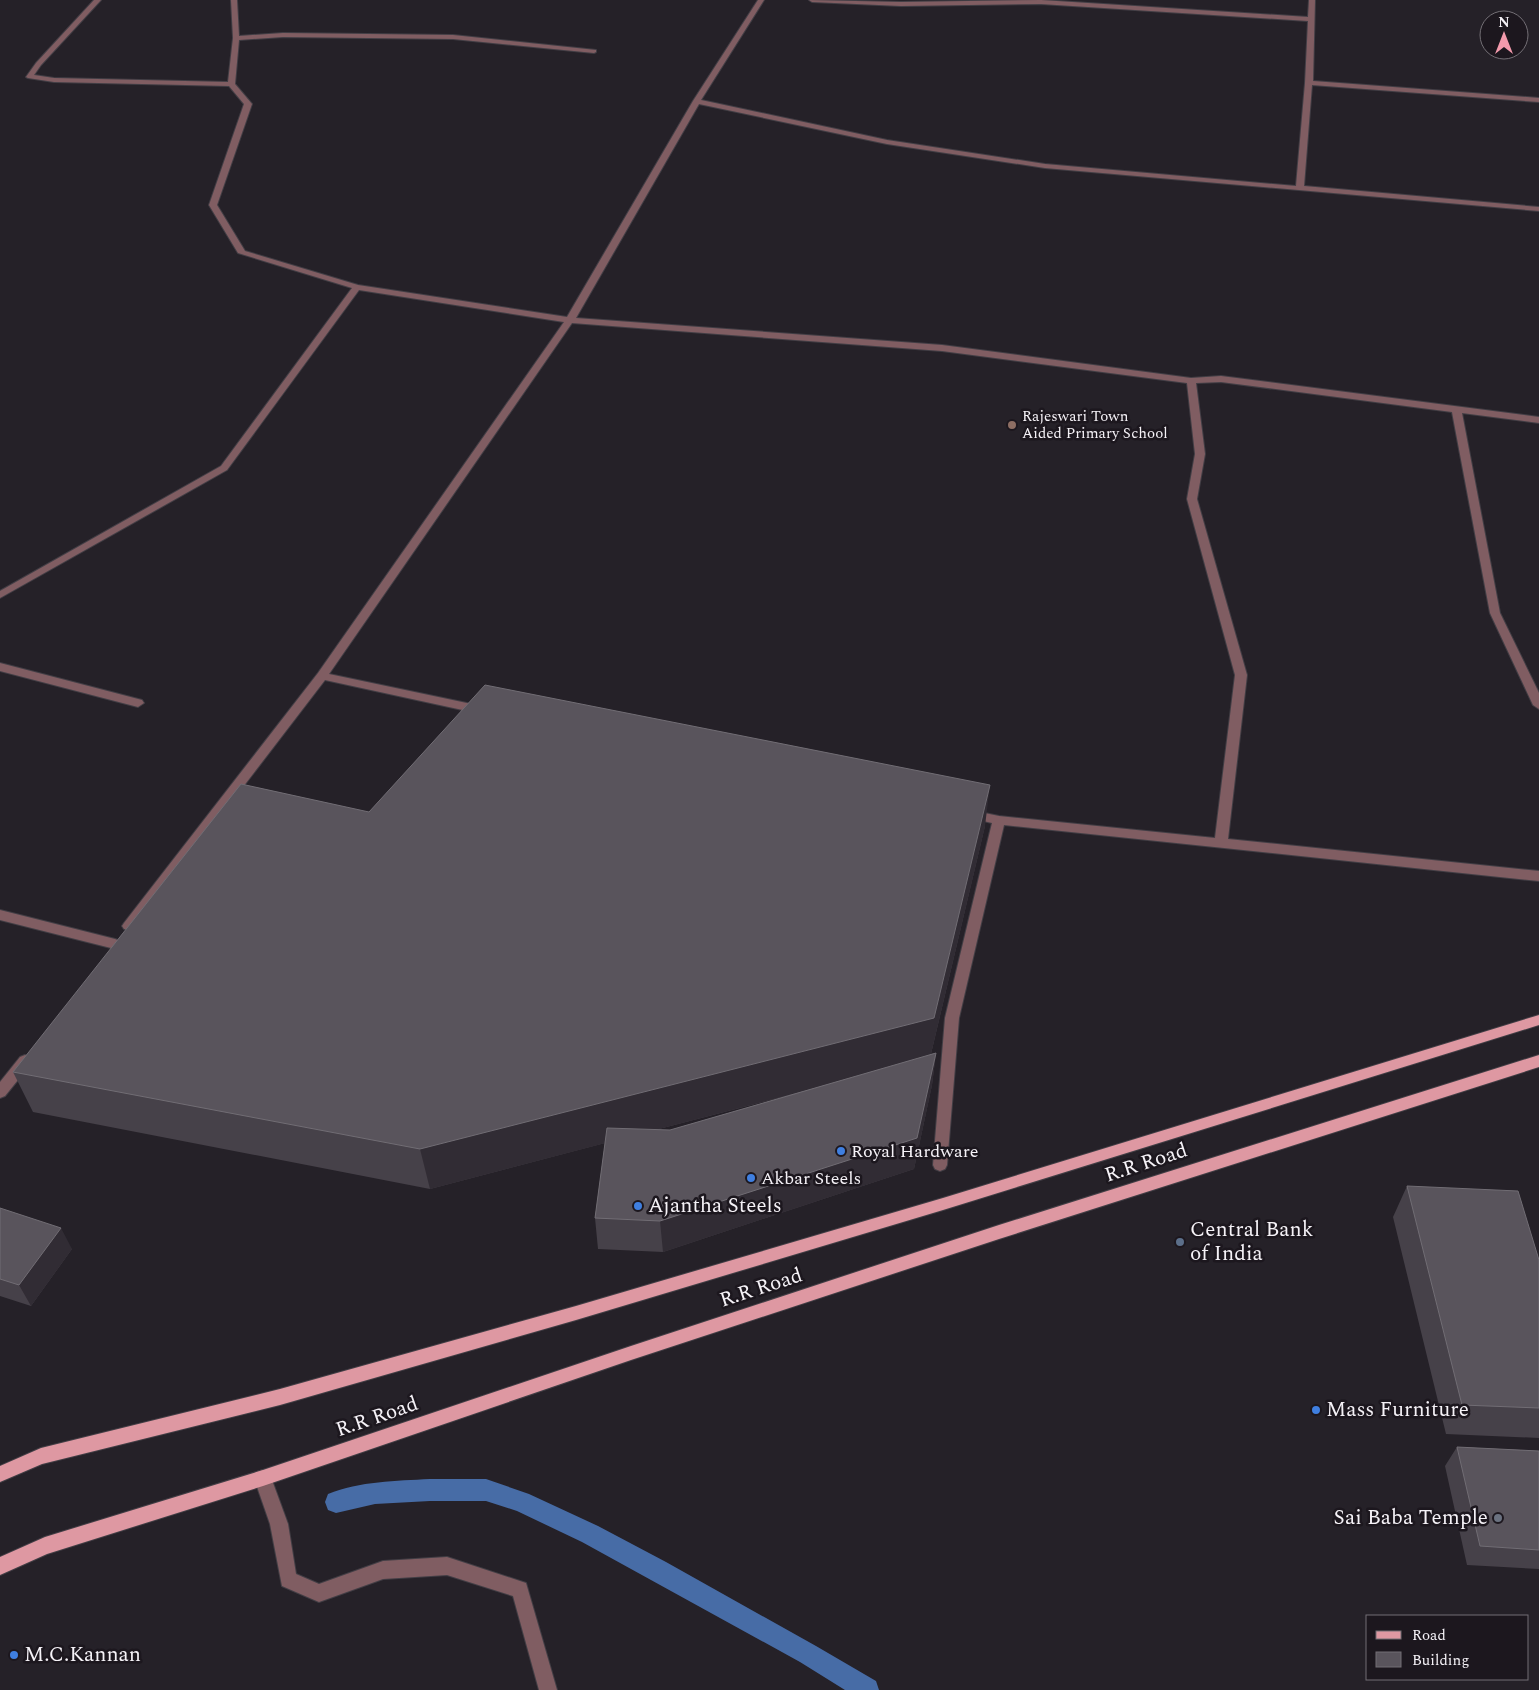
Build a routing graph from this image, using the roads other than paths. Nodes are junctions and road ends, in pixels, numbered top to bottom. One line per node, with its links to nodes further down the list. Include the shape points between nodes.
1 (98, 0): 9 (street, via 38,64 30,77)
2 (234, 0): 7 (street)
3 (761, 0): 12 (street)
4 (812, 0): 6 (street, via 901,4 1041,2)
5 (1312, 0): 6 (street)
6 (1311, 19): 10 (street)
7 (236, 38): 8 (street, via 453,37); 9 (street)
8 (594, 51)
9 (231, 84): 15 (street, via 248,104 213,204 242,253)
10 (1309, 84): 11 (street); 13 (street)
11 (1539, 100)
12 (697, 101): 13 (street, via 887,142 1045,166); 16 (street)
13 (1300, 189): 14 (street)
14 (1539, 209)
15 (357, 287): 16 (street); 20 (street, via 224,468)
16 (570, 320): 17 (street, via 942,348); 22 (street)
17 (1191, 380): 18 (street, via 1222,379); 28 (street, via 1200,454 1192,499 1241,675)
18 (1456, 408): 19 (street); 24 (street, via 1495,614)
19 (1539, 420)
20 (0, 594)
21 (0, 666): 23 (street)
22 (322, 676): 25 (street); 30 (street, via 112,948)
23 (138, 703)
24 (1539, 705)
25 (496, 713)
26 (960, 812): 27 (street)
27 (999, 820): 28 (street); 35 (street, via 952,1018)
28 (1221, 843): 29 (street)
29 (1539, 876)
30 (0, 915)
31 (1539, 1020): 36 (main road, R.R Road, via 943,1204 280,1397 41,1456)
32 (31, 1052): 34 (street)
33 (1539, 1061): 37 (main road, R.R Road, via 999,1232)
34 (0, 1092)
35 (940, 1165)
36 (0, 1474)
37 (263, 1478): 38 (main road, R.R Road, via 45,1546); 39 (street, via 279,1524 288,1580 319,1593 383,1570 447,1566 520,1589)
38 (0, 1566)
39 (548, 1690)

